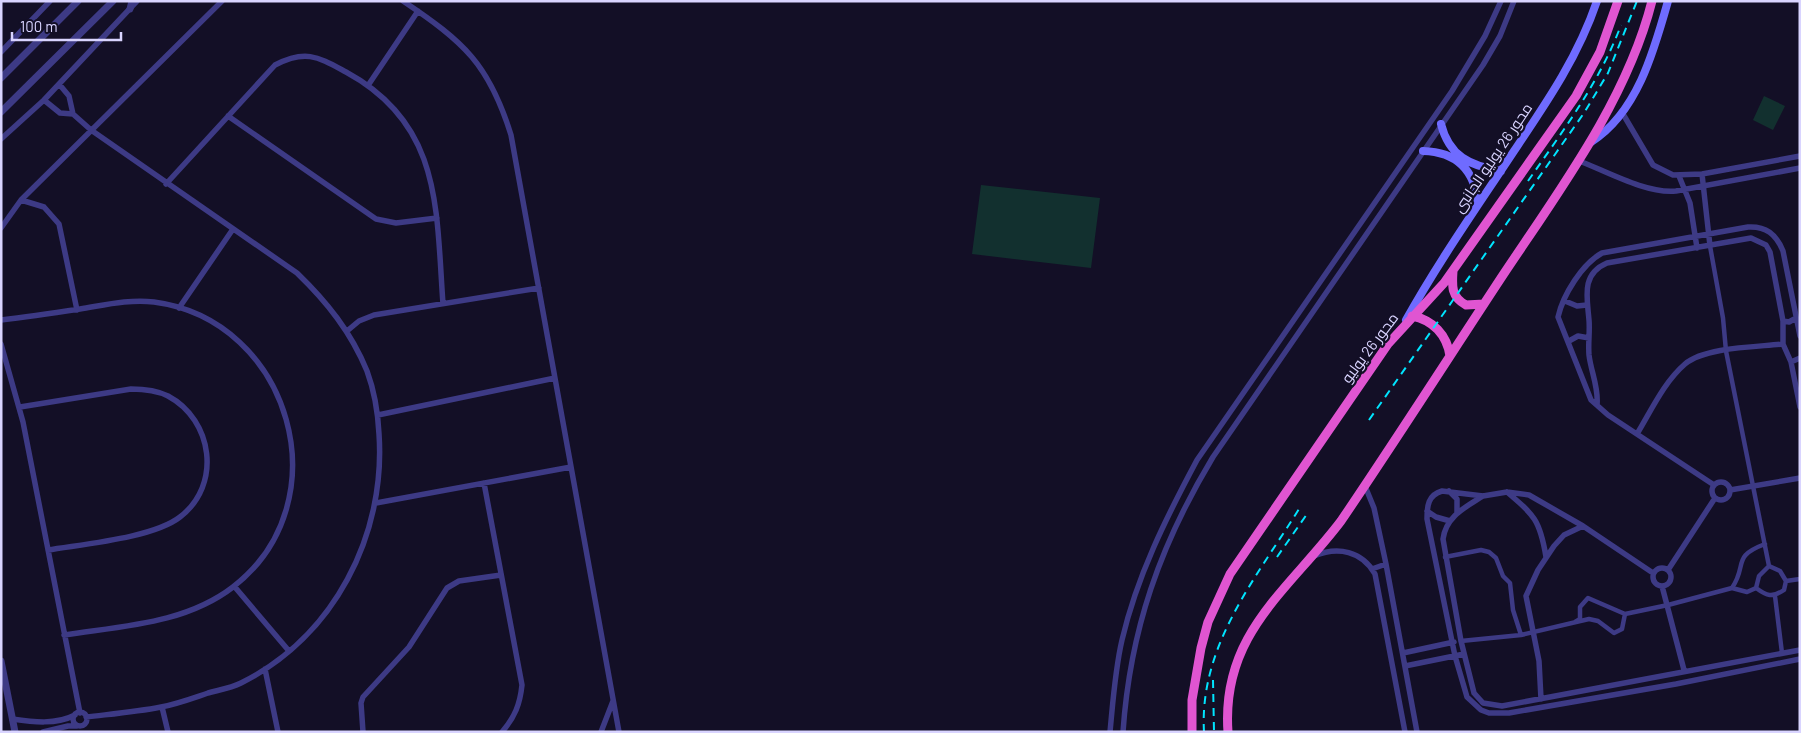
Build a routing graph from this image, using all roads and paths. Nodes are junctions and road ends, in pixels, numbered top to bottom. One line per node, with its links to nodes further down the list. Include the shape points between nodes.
1 (78, 1): 17 (street)
2 (113, 1): 21 (street)
3 (132, 1): 14 (street)
4 (137, 1): 14 (street)
5 (403, 1): 15 (street)
6 (1501, 1): 68 (street, via 1485,36 1452,91)
7 (1514, 1): 25 (street, via 1483,66)
8 (1597, 1): 33 (main road, محور 26 يوليو الجانبى, via 1572,62)
9 (1618, 1): 48 (highway, محور 26 يوليو, via 1600,52 1576,96)
10 (1652, 1): 28 (highway, via 1636,54)
11 (1668, 1): 23 (main road, via 1645,69)
12 (49, 2): 16 (street)
13 (218, 3): 26 (street)
14 (130, 9): 18 (street)
15 (418, 11): 19 (street); 49 (street, via 445,29 468,51 502,105 511,135)
16 (1, 52)
17 (1, 78)
18 (59, 84): 20 (street); 22 (street, via 69,96)
19 (369, 84): 24 (street, via 319,57 289,58 275,66); 41 (street, via 410,128 424,156 433,185)
20 (44, 100): 22 (street, via 60,113); 27 (street)
21 (1, 112)
22 (73, 114): 26 (street)
23 (1622, 114): 28 (main road, via 1605,132); 35 (street, via 1653,164 1662,171)
24 (228, 116): 36 (street); 41 (street, via 376,219 396,223)
25 (1441, 124): 29 (street); 33 (main road, via 1448,144 1463,158 1478,166)
26 (91, 130): 36 (street); 39 (street)
27 (1, 139)
28 (1587, 144): 31 (highway)
29 (1423, 151): 40 (main road, via 1442,153 1465,167 1475,183); 71 (street)
30 (1800, 156): 34 (street)
31 (1577, 160): 38 (street, via 1656,190); 52 (highway)
32 (1800, 168): 37 (street)
33 (1501, 171): 40 (main road, محور 26 يوليو الجانبى)
34 (1702, 174): 35 (street); 37 (street)
35 (1679, 176): 38 (street)
36 (166, 184): 43 (street)
37 (1704, 186): 38 (street); 44 (street)
38 (1684, 190): 45 (street, via 1690,203)
39 (21, 200): 42 (street); 55 (street, via 44,207 59,224)
40 (1478, 204): 60 (main road, محور 26 يوليو الجانبى)
41 (437, 218): 51 (street)
42 (1, 228)
43 (233, 230): 54 (street); 61 (street, via 297,273 324,300)
44 (1708, 234): 45 (street); 46 (street); 57 (street, via 1756,227 1778,239)
45 (1696, 236): 47 (street); 50 (street, via 1602,253 1584,266)
46 (1710, 246): 47 (street); 59 (street, via 1750,238 1766,245); 67 (street)
47 (1697, 248): 53 (street, via 1599,266 1589,278)
48 (1454, 270): 52 (highway, via 1452,286 1456,298 1466,305); 56 (highway, محور 26 يوليو)
49 (539, 288): 51 (street); 75 (street)
50 (1565, 301): 53 (street, via 1577,306); 64 (street, via 1558,317)
51 (443, 304): 61 (street, via 374,315)
52 (1484, 304): 69 (highway)
53 (1587, 304): 63 (street)
54 (179, 308): 55 (street, via 155,302 130,301); 110 (street, via 228,333 256,359 274,386 291,434 292,483 283,514 265,551)
55 (77, 310): 58 (street)
56 (1412, 316): 60 (highway, محور 26 يوليو); 69 (highway, via 1438,329)
57 (1796, 318): 59 (street); 62 (street)
58 (1, 320)
59 (1783, 321): 66 (street)
60 (1403, 325): 156 (highway, محور 26 يوليو, via 1226,582 1208,622 1201,648 1192,700)
61 (347, 331): 79 (street, via 367,372)
62 (1800, 336)
63 (1589, 338): 64 (street, via 1578,336); 76 (street)
64 (1569, 341): 76 (street, via 1584,385)
65 (1, 344): 77 (street)
66 (1783, 344): 67 (street); 72 (street)
67 (1726, 351): 80 (street, via 1697,357 1685,364); 86 (street)
68 (1271, 355): 71 (street); 73 (street)
69 (1450, 356): 84 (highway)
70 (1800, 358): 72 (street)
71 (1280, 361): 74 (street)
72 (1791, 362): 78 (street)
73 (1264, 366): 74 (street); 154 (street, via 1197,460 1152,550 1122,641)
74 (1272, 372): 155 (street, via 1213,458 1169,538 1146,601 1131,656)
75 (555, 378): 79 (street); 81 (street)
76 (1597, 405): 80 (street)
77 (20, 407): 98 (street); 98 (street, via 131,389 149,390 174,400 194,418 208,452 203,488 181,517 148,531)
78 (1800, 408)
79 (378, 415): 92 (street, via 381,460)
80 (1637, 434): 85 (street)
81 (571, 467): 83 (street); 139 (street)
82 (1800, 478): 86 (street)
83 (484, 483): 92 (street); 107 (street)
84 (1364, 486): 99 (highway); 102 (street, via 1374,508)
85 (1714, 486): 87 (street, via 1723,483); 91 (street, via 1712,494)
86 (1754, 486): 87 (street); 97 (street)
87 (1730, 490): 91 (street, via 1725,499)
88 (1449, 491): 90 (street); 93 (street, via 1436,493); 94 (street, via 1456,499)
89 (1507, 492): 90 (street); 96 (street, via 1529,495); 101 (street, via 1536,519)
90 (1483, 496): 94 (street)
91 (1715, 498): 105 (street)
92 (376, 503): 124 (street, via 354,570 337,599)
93 (1427, 511): 95 (street); 122 (street)
94 (1457, 513): 95 (street)
95 (1450, 520): 100 (street, via 1444,534)
96 (1582, 526): 101 (street, via 1564,535); 106 (street)
97 (1765, 544): 103 (street); 112 (street, via 1743,556 1739,577)
98 (48, 550): 120 (street)
99 (1314, 556): 104 (street, via 1332,550 1350,552); 157 (highway, via 1269,605 1246,640 1232,681)
100 (1445, 557): 119 (street, via 1482,550 1496,558 1503,576 1510,583 1513,610); 121 (street)
101 (1546, 557): 118 (street, via 1526,596)
102 (1386, 564): 104 (street); 125 (street)
103 (1769, 566): 109 (street, via 1780,571); 113 (street, via 1759,576)
104 (1372, 569): 158 (street, via 1378,580)
105 (1668, 570): 106 (street, via 1660,568); 111 (street, via 1671,578)
106 (1653, 574): 111 (street, via 1654,582)
107 (501, 575): 150 (street, via 459,581 447,588 414,642 363,697); 151 (street, via 522,685 513,719)
108 (1800, 579): 109 (street)
109 (1786, 581): 114 (street, via 1784,590)
110 (234, 586): 120 (street, via 190,612); 124 (street)
111 (1662, 586): 115 (street)
112 (1732, 588): 113 (street, via 1747,592); 115 (street)
113 (1756, 588): 114 (street, via 1766,595)
114 (1775, 596): 126 (street)
115 (1668, 605): 116 (street); 134 (street)
116 (1624, 614): 117 (street, via 1622,629 1614,632 1598,621); 117 (street, via 1588,598 1580,607 1580,619)
117 (1576, 622): 118 (street)
118 (1532, 633): 119 (street); 138 (street, via 1539,661)
119 (1522, 635): 121 (street)
120 (64, 636): 142 (street)
121 (1461, 641): 122 (street); 127 (street)
122 (1452, 642): 125 (street); 128 (street)
123 (1800, 650): 126 (street)
124 (289, 651): 133 (street)
125 (1403, 653): 131 (street)
126 (1782, 653): 132 (street)
127 (1464, 654): 128 (street); 138 (street, via 1474,693 1483,703 1502,706)
128 (1455, 656): 131 (street); 140 (street, via 1468,697 1481,710 1500,714)
129 (1800, 659): 136 (street)
130 (1, 661): 144 (street)
131 (1406, 666): 159 (street)
132 (1703, 666): 134 (street); 136 (street)
133 (265, 669): 141 (street, via 240,684); 149 (street)
134 (1684, 670): 135 (street)
135 (1674, 673): 137 (street); 138 (street)
136 (1706, 678): 137 (street)
137 (1676, 684): 140 (street)
138 (1541, 698): 140 (street)
139 (613, 701): 152 (street); 153 (street)
140 (1541, 706)
141 (162, 707): 143 (street); 148 (street)
142 (77, 714): 143 (street); 144 (street, via 66,719 40,722); 145 (street, via 73,721)
143 (86, 718): 145 (street)
144 (12, 719): 146 (street)
145 (81, 728): 147 (street, via 68,726)
146 (15, 732)
147 (43, 732)
148 (168, 732)
149 (278, 732)
150 (363, 732)
151 (502, 732)
152 (601, 732)
153 (619, 732)
154 (1110, 732)
155 (1122, 732)
156 (1192, 732)
157 (1228, 732)
158 (1405, 732)
159 (1417, 732)

